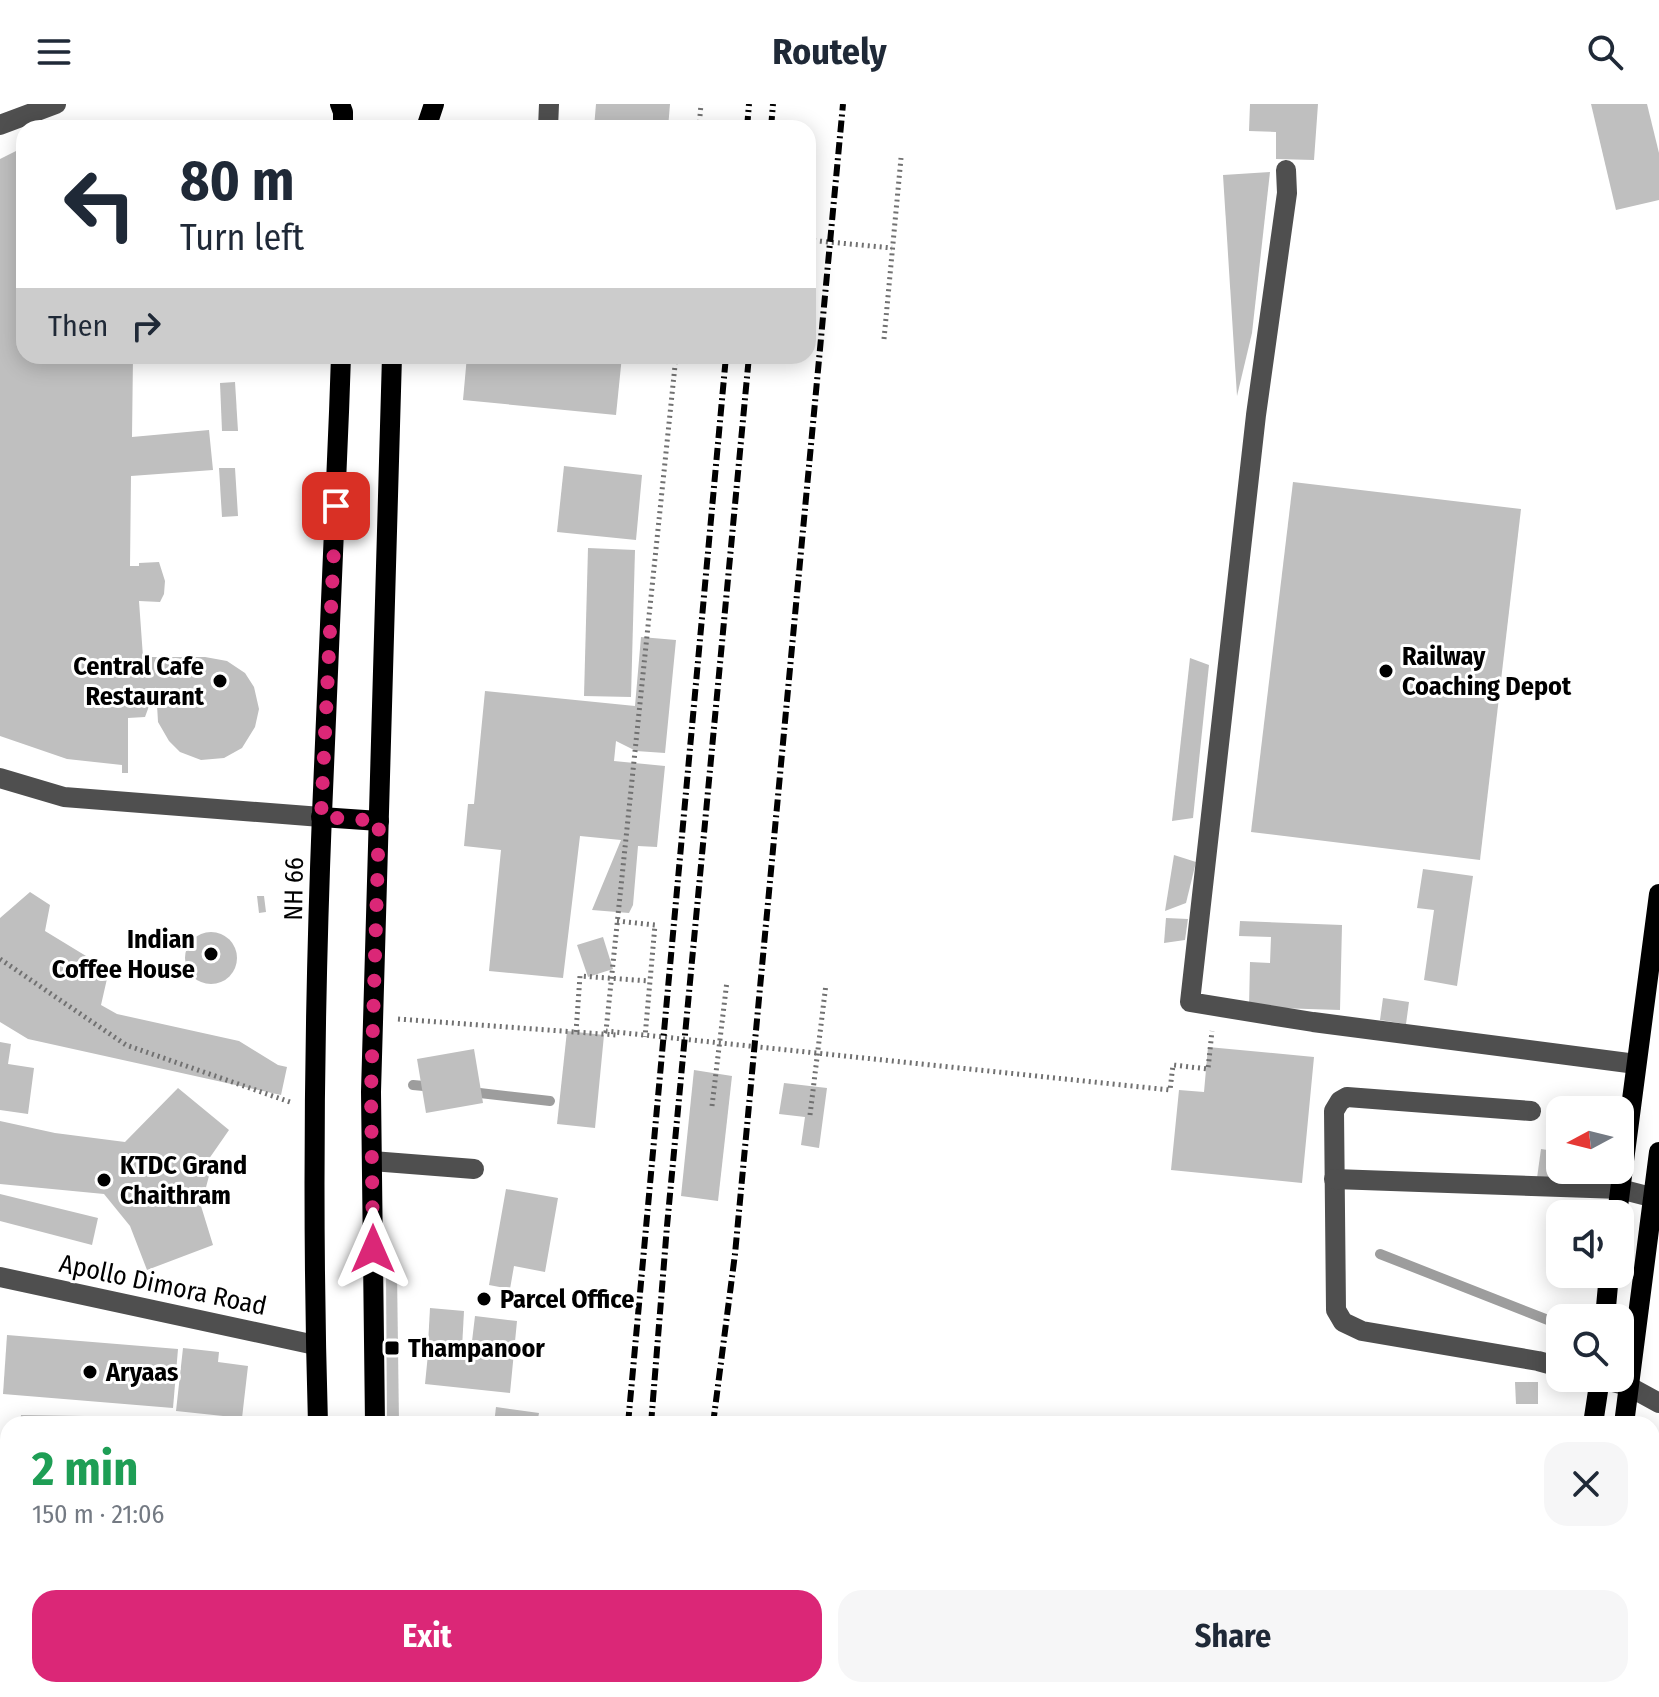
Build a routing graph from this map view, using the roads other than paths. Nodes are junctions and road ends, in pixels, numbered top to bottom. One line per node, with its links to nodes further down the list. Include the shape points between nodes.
1 (56, 104): 2 (street)
2 (0, 125)
3 (1286, 170): 10 (street, via 1190,1002)
4 (341, 364): 7 (main road, NH 66)
5 (392, 364): 8 (main road)
6 (0, 778): 7 (street, via 64,797)
7 (321, 817): 8 (main road); 20 (main road, NH 66)
8 (379, 821): 13 (main road)
9 (1659, 894): 10 (main road)
10 (1636, 1064): 16 (main road)
11 (1531, 1111): 15 (street, via 1347,1097 1334,1111)
12 (1659, 1152): 17 (main road)
13 (372, 1161): 14 (street); 28 (main road)
14 (474, 1169)
15 (1334, 1179): 16 (street); 22 (street, via 1336,1310 1343,1322 1362,1331)
16 (1620, 1189): 17 (street); 18 (main road)
17 (1656, 1198): 21 (main road)
18 (1619, 1200)
19 (0, 1277): 20 (street, Apollo Dimora Road)
20 (315, 1345): 27 (main road, NH 66)
21 (1634, 1346)
22 (1546, 1363)
23 (1634, 1389): 26 (street)
24 (1597, 1392): 29 (main road)
25 (1628, 1392): 30 (main road)
26 (1659, 1403)
27 (318, 1416)
28 (375, 1416)
29 (1593, 1416)
30 (1626, 1416)

